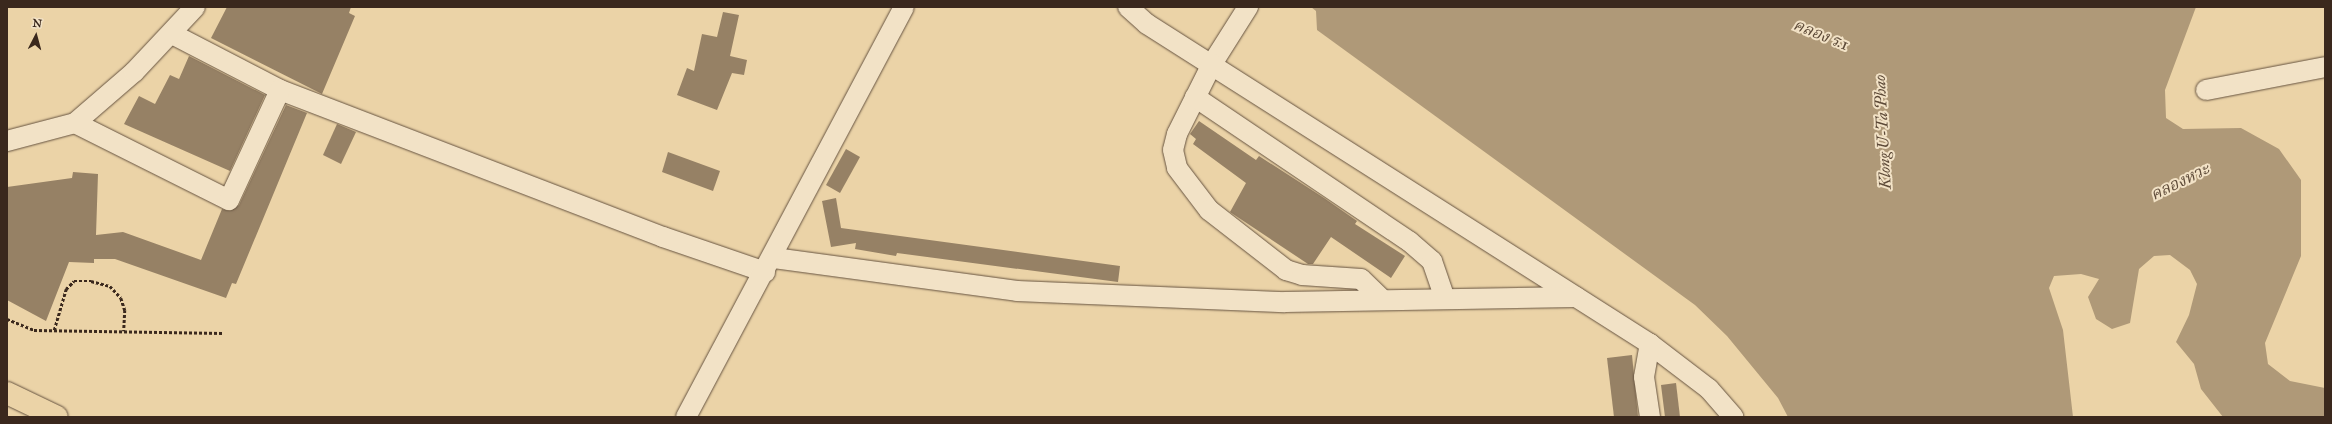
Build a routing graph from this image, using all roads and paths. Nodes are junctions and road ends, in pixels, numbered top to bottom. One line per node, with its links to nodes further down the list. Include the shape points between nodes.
1 (195, 7): 5 (street)
2 (904, 7): 13 (street)
3 (1128, 7): 6 (street, via 1148,24)
4 (1248, 7): 6 (street)
5 (172, 34): 8 (street); 11 (street)
6 (1212, 64): 10 (street); 14 (street, via 1519,257)
7 (2325, 67): 9 (street)
8 (280, 90): 11 (street, via 229,200); 13 (street, via 663,237)
9 (2206, 90)
10 (1195, 97): 15 (street, via 1173,150 1177,168 1209,210 1286,270 1302,275 1361,279); 16 (street, via 1410,242 1432,261)
11 (75, 123): 12 (street)
12 (7, 141)
13 (769, 265): 15 (street, via 1017,291 1285,302); 24 (street)
14 (1576, 297): 16 (street); 21 (street)
15 (1381, 298): 16 (street)
16 (1445, 299)
17 (7, 319): 18 (path, via 34,330)
18 (54, 330): 19 (path); 19 (path, via 66,289 74,281 91,281 110,286 121,298 125,310)
19 (124, 331): 20 (path)
20 (223, 333)
21 (1650, 344): 25 (street, via 1644,377); 26 (street, via 1709,389)
22 (7, 393): 23 (highway)
23 (57, 417)
24 (686, 417)
25 (1650, 417)
26 (1733, 417)

